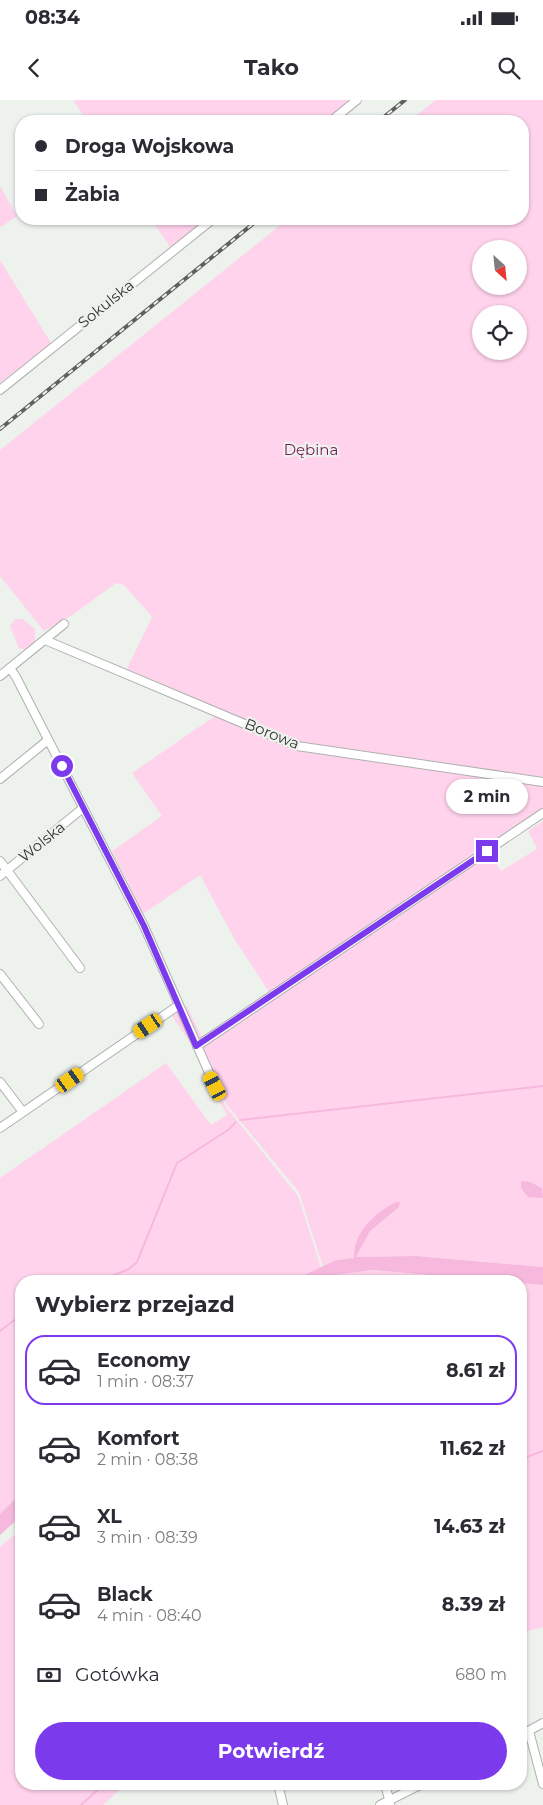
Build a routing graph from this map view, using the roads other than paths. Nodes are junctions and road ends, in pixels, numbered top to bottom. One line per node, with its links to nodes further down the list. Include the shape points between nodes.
1 (357, 100): 2 (street)
2 (338, 115)
3 (206, 225): 4 (street, Sokulska)
4 (0, 390)
5 (64, 624): 6 (street)
6 (45, 640): 7 (street); 11 (street, Borowa, via 297,746)
7 (10, 668): 8 (street); 9 (street)
8 (0, 676)
9 (48, 740): 10 (street); 12 (street)
10 (0, 779)
11 (543, 782)
12 (83, 808): 15 (street, Wolska); 19 (street, via 144,926)
13 (543, 813): 21 (street)
14 (0, 861): 15 (street)
15 (7, 870): 16 (street, Wolska); 17 (street)
16 (0, 876)
17 (80, 968)
18 (0, 974): 20 (street)
19 (180, 1005): 21 (street); 24 (street)
20 (39, 1024)
21 (196, 1046): 23 (street)
22 (0, 1082): 24 (street)
23 (215, 1086)
24 (23, 1112): 25 (street)
25 (0, 1128)
26 (543, 1723): 27 (street)
27 (530, 1731): 28 (street); 29 (street)
28 (527, 1732)
29 (543, 1784)
30 (279, 1790): 34 (street)
31 (386, 1790): 33 (street)
32 (412, 1790): 33 (street)
33 (389, 1803): 35 (street)
34 (283, 1805)
35 (380, 1805)

